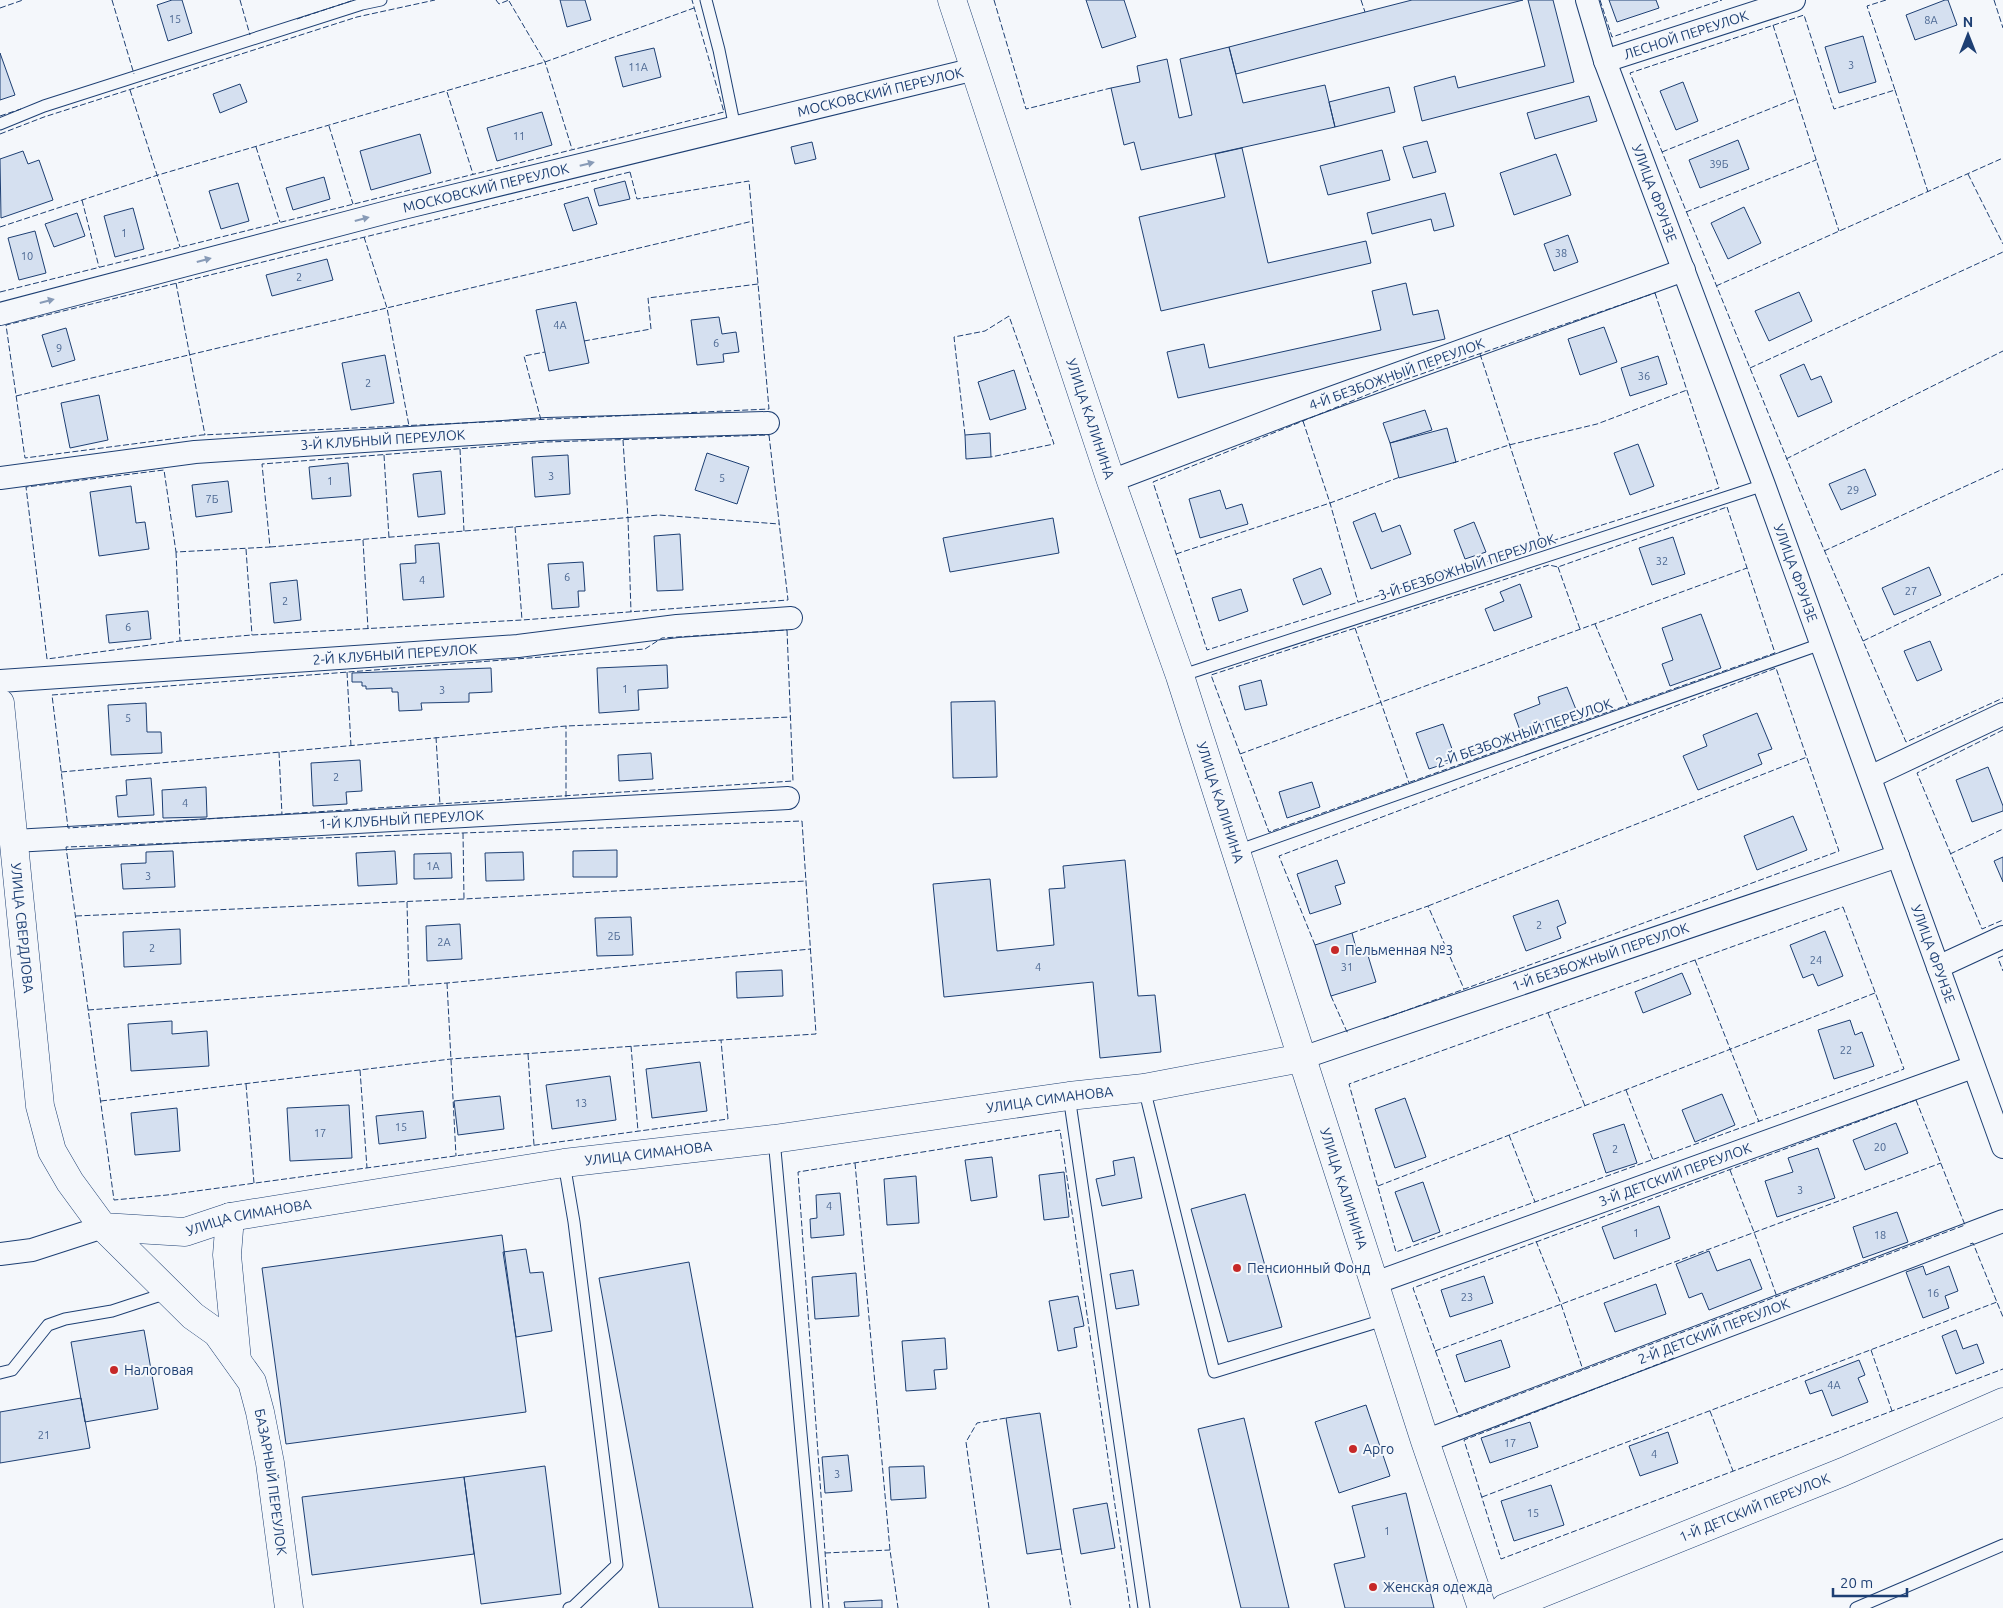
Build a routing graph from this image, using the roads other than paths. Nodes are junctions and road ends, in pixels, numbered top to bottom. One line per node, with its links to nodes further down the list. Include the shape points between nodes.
1 (382, 0): 8 (lane, via 44,106)
2 (706, 0): 9 (lane)
3 (952, 0): 7 (main road, УЛИЦА КАЛИНИНА)
4 (1587, 0): 6 (street, УЛИЦА ФРУНЗЕ)
5 (1794, 0): 6 (street, ЛЕСНОЙ ПЕРЕУЛОК)
6 (1605, 61): 10 (street, УЛИЦА ФРУНЗЕ)
7 (975, 69): 9 (street, МОСКОВСКИЙ ПЕРЕУЛОК); 14 (main road, УЛИЦА КАЛИНИНА)
8 (0, 124)
9 (735, 128): 11 (street, МОСКОВСКИЙ ПЕРЕУЛОК, one-way to 9, via 395,210)
10 (1684, 270): 14 (street, 4-Й БЕЗБОЖНЫЙ ПЕРЕУЛОК); 15 (street, УЛИЦА ФРУНЗЕ)
11 (0, 314)
12 (768, 423): 13 (street, 3-Й КЛУБНЫЙ ПЕРЕУЛОК, via 547,429 195,452)
13 (0, 478)
14 (1112, 481): 18 (main road, УЛИЦА КАЛИНИНА)
15 (1764, 486): 17 (street, УЛИЦА ФРУНЗЕ); 18 (lane, 3-Й БЕЗБОЖНЫЙ ПЕРЕУЛОК)
16 (791, 618): 19 (street, 2-Й КЛУБНЫЙ ПЕРЕУЛОК, via 677,626 518,646)
17 (1822, 644): 22 (street, УЛИЦА ФРУНЗЕ); 25 (lane, 2-Й БЕЗБОЖНЫЙ ПЕРЕУЛОК)
18 (1180, 676): 25 (main road, УЛИЦА КАЛИНИНА)
19 (0, 681)
20 (0, 703): 24 (main road, УЛИЦА СВЕРДЛОВА)
21 (2003, 714): 22 (street)
22 (1870, 777): 26 (street, УЛИЦА ФРУНЗЕ)
23 (788, 798): 24 (street, 1-Й КЛУБНЫЙ ПЕРЕУЛОК)
24 (14, 841): 38 (main road, УЛИЦА СВЕРДЛОВА, via 40,1106 52,1151)
25 (1237, 851): 29 (main road, УЛИЦА КАЛИНИНА)
26 (1898, 856): 28 (street, УЛИЦА ФРУНЗЕ); 29 (street, 1-Й БЕЗБОЖНЫЙ ПЕРЕУЛОК)
27 (2003, 937): 28 (street)
28 (1938, 967): 30 (street, УЛИЦА ФРУНЗЕ)
29 (1302, 1058): 31 (main road, УЛИЦА СИМАНОВА); 40 (main road, УЛИЦА КАЛИНИНА)
30 (1973, 1067): 34 (street, УЛИЦА ФРУНЗЕ); 40 (street, 3-Й ДЕТСКИЙ ПЕРЕУЛОК)
31 (1144, 1088): 32 (main road, УЛИЦА СИМАНОВА); 42 (lane, via 1214,1372)
32 (1069, 1096): 33 (main road, УЛИЦА СИМАНОВА); 51 (lane)
33 (774, 1139): 35 (main road, УЛИЦА СИМАНОВА); 50 (lane)
34 (2003, 1147)
35 (564, 1163): 36 (main road, УЛИЦА СИМАНОВА); 49 (lane, via 617,1565)
36 (230, 1217): 38 (main road, УЛИЦА СИМАНОВА, via 185,1232); 43 (main road, БАЗАРНЫЙ ПЕРЕУЛОК, via 227,1255)
37 (2003, 1221): 46 (street, 2-Й ДЕТСКИЙ ПЕРЕУЛОК)
38 (103, 1227): 39 (street, УЛИЦА СИМАНОВА, via 32,1250); 41 (main road, БАЗАРНЫЙ ПЕРЕУЛОК)
39 (0, 1254)
40 (1375, 1283): 42 (main road, УЛИЦА КАЛИНИНА)
41 (169, 1292): 43 (main road, БАЗАРНЫЙ ПЕРЕУЛОК, via 193,1316 217,1333); 44 (lane, via 112,1311 65,1318 48,1325 12,1370)
42 (1387, 1319): 46 (main road, УЛИЦА КАЛИНИНА)
43 (237, 1360): 48 (main road, БАЗАРНЫЙ ПЕРЕУЛОК, via 252,1382 260,1412)
44 (0, 1373)
45 (2003, 1402): 53 (main road, 1-Й ДЕТСКИЙ ПЕРЕУЛОК, via 1843,1472)
46 (1425, 1441): 52 (main road, УЛИЦА КАЛИНИНА)
47 (2003, 1545): 54 (lane)
48 (289, 1608)
49 (569, 1608)
50 (817, 1608)
51 (1144, 1608)
52 (1482, 1608)
53 (1505, 1608)
54 (1856, 1608)

